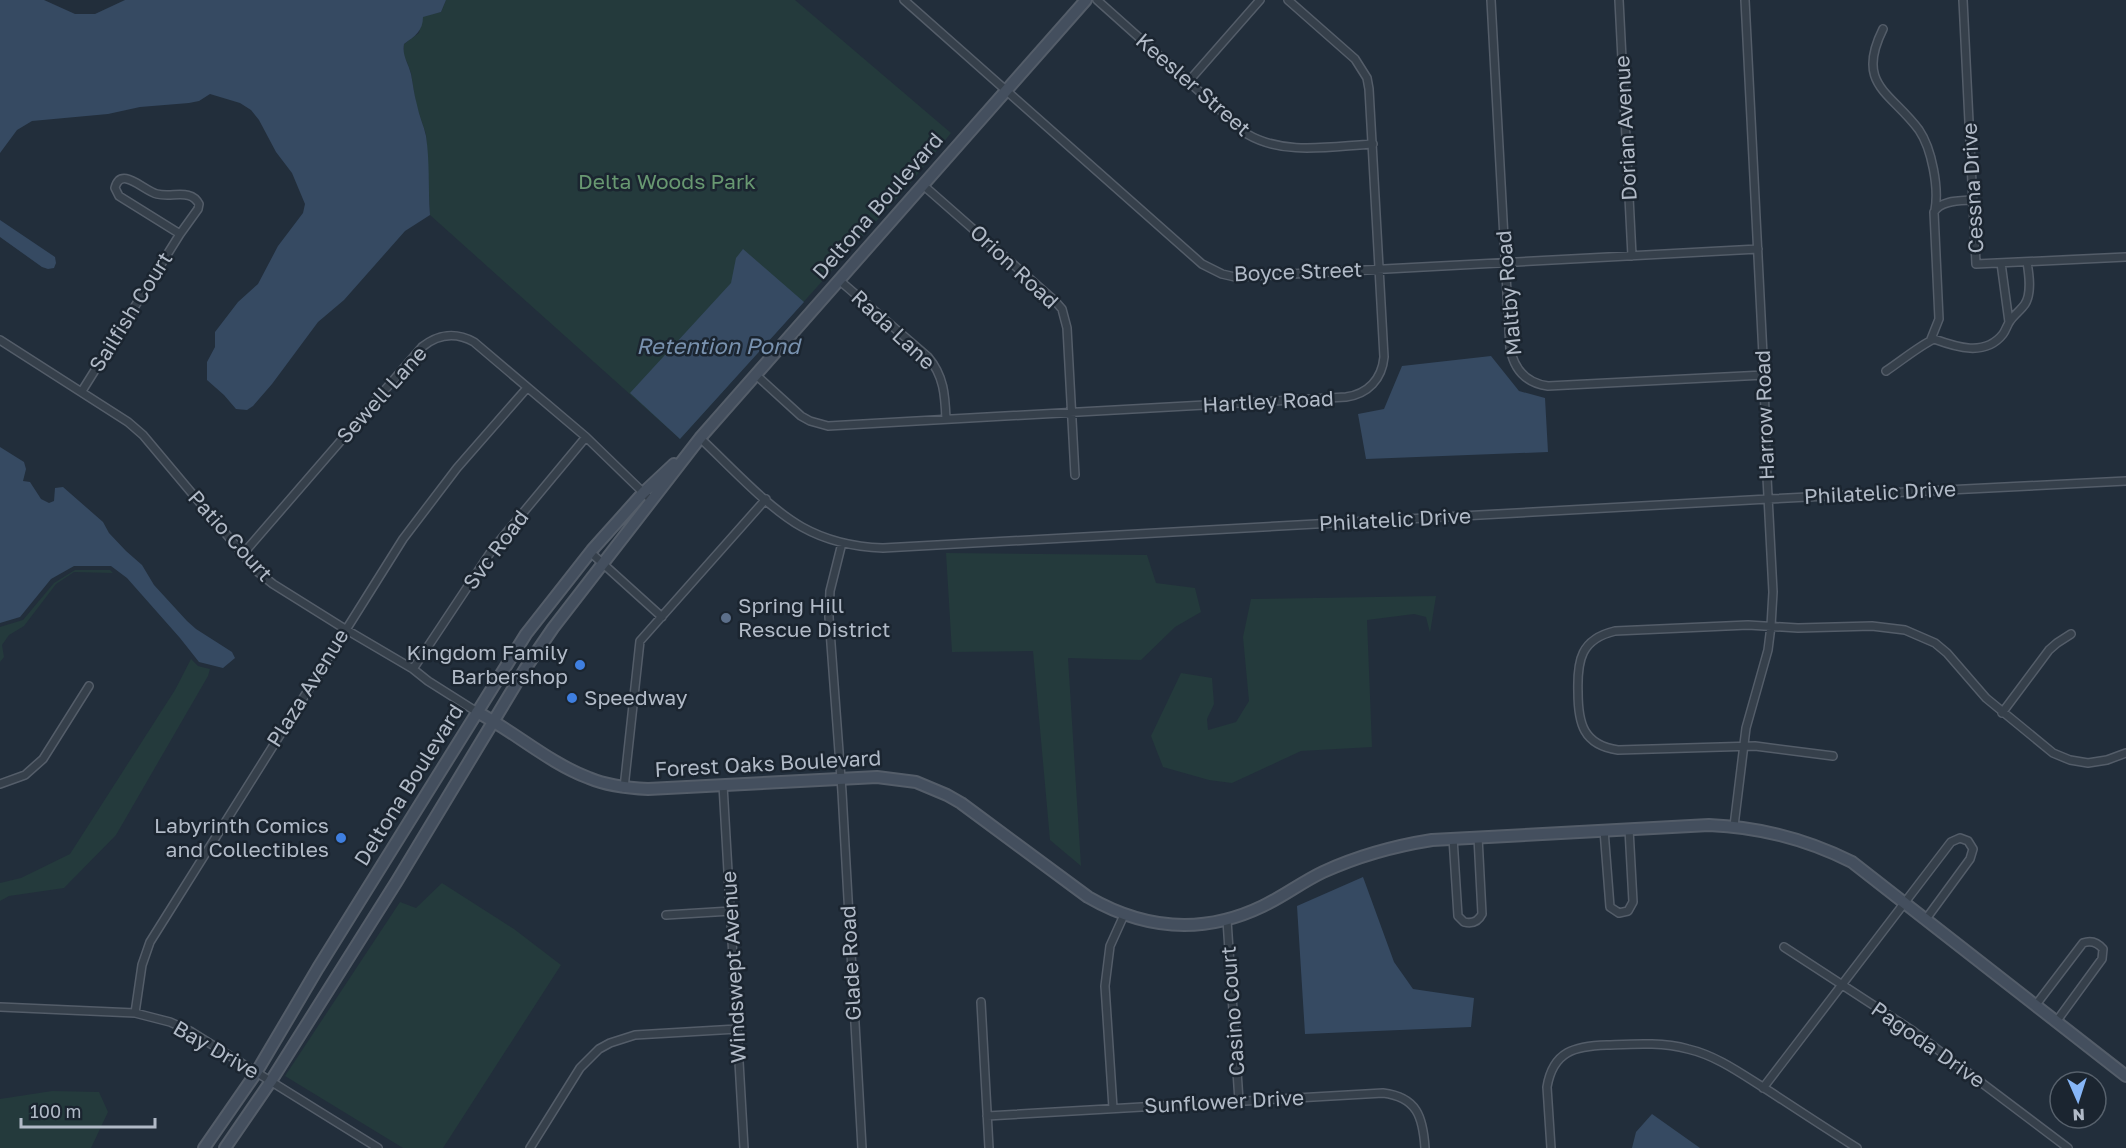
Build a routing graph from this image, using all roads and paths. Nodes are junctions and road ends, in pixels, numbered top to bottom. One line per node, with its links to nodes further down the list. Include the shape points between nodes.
1 (1086, 0): 12 (main road, Deltona Boulevard)
2 (1097, 0): 11 (street, Keesler Street)
3 (1260, 0): 11 (street)
4 (1288, 0): 13 (street, Hartley Road, via 1361,67 1370,89)
5 (1491, 0): 21 (street, Maltby Road)
6 (1619, 0): 19 (street, Dorian Avenue)
7 (1745, 0): 18 (street, Harrow Road)
8 (1963, 0): 15 (street, Cessna Drive)
9 (908, 1): 12 (street, Boyce Street)
10 (1883, 29): 16 (street, via 1873,54 1875,76 1885,95 1924,138 1931,157)
11 (1188, 82): 13 (street, Keesler Street, via 1247,134 1272,146)
12 (1007, 90): 14 (main road, Deltona Boulevard); 24 (street, Boyce Street, via 1212,270 1235,277)
13 (1373, 144): 24 (street, Hartley Road)
14 (923, 185): 25 (main road, Deltona Boulevard); 34 (street, Orion Road, via 1062,309 1067,328)
15 (1973, 200): 16 (street, via 1949,203); 23 (street, Cessna Drive, via 1976,264)
16 (1935, 210): 27 (street, via 1939,319)
17 (180, 234): 17 (street, Sailfish Court, via 198,209 196,197 159,195 128,178 118,181 118,196); 33 (street, Sailfish Court)
18 (1758, 249): 19 (street, Boyce Street); 31 (street, Harrow Road)
19 (1632, 255): 21 (street, Boyce Street)
20 (2126, 257): 22 (street, Cessna Drive)
21 (1506, 262): 24 (street, Boyce Street); 31 (street, Maltby Road, via 1512,358 1520,373 1534,383 1548,386)
22 (2028, 262): 23 (street, Cessna Drive); 26 (street, via 2026,302)
23 (2001, 263): 26 (street)
24 (1380, 269): 34 (street, Hartley Road, via 1384,364 1377,380 1362,393 1346,398)
25 (839, 280): 30 (main road, Deltona Boulevard); 35 (street, Rada Lane, via 936,367 945,390)
26 (2009, 322): 27 (street, via 2001,337 1982,347 1959,347)
27 (1931, 339): 29 (street)
28 (0, 340): 33 (street, Patio Court)
29 (1886, 371)
30 (756, 375): 35 (street, Hartley Road, via 801,416 819,424); 37 (main road, Deltona Boulevard)
31 (1764, 375): 42 (street, Harrow Road)
32 (527, 388): 36 (street, Sewell Lane); 46 (street, Sewell Lane, via 467,338 448,335 430,341); 50 (street, Plaza Avenue, via 431,501)
33 (82, 391): 46 (street, Patio Court, via 143,435)
34 (1072, 412): 35 (street, Hartley Road); 38 (street, Orion Road)
35 (946, 419)
36 (585, 437): 40 (street, Sewell Lane); 52 (street, Svc Road, via 492,550)
37 (700, 438): 40 (main road, Deltona Boulevard); 41 (street, Philatelic Drive); 43 (main road, Deltona Boulevard)
38 (1075, 475)
39 (2126, 481): 42 (street, Philatelic Drive)
40 (643, 493): 43 (street, Sewell Lane); 45 (main road, Deltona Boulevard)
41 (766, 499): 44 (street, Philatelic Drive, via 803,527); 48 (street)
42 (1768, 499): 44 (street, Philatelic Drive, via 883,548); 49 (street, Harrow Road)
43 (652, 501): 47 (main road, Deltona Boulevard)
44 (842, 543): 60 (street, Glade Road, via 829,610)
45 (590, 552): 47 (street); 54 (main road, Deltona Boulevard, via 526,634)
46 (242, 555): 50 (street, Patio Court, via 273,584)
47 (604, 563): 48 (street); 56 (main road, Deltona Boulevard, via 553,628)
48 (662, 617): 63 (street, via 640,641)
49 (1771, 626): 55 (street, via 1881,626 1905,630 1947,653); 57 (street, Harrow Road); 57 (street, via 1616,632 1597,638 1579,660 1578,714 1582,728 1604,747 1618,750)
50 (345, 629): 52 (street, Patio Court); 82 (street, Plaza Avenue, via 150,942 142,965)
51 (2072, 634): 55 (street, via 2049,650)
52 (413, 669): 54 (street, Patio Court)
53 (89, 686): 61 (street, via 43,759 15,780)
54 (477, 712): 56 (main road, Forest Oaks Boulevard); 69 (main road, Deltona Boulevard)
55 (2002, 713): 58 (street, via 2060,757 2088,763)
56 (494, 721): 63 (main road, Forest Oaks Boulevard, via 572,770); 70 (main road, Deltona Boulevard)
57 (1744, 746): 59 (street); 64 (street, Harrow Road)
58 (2126, 753)
59 (1833, 756)
60 (841, 778): 62 (main road, Forest Oaks Boulevard); 74 (main road, Forest Oaks Boulevard, via 896,778 947,795 1088,897); 97 (street, Glade Road)
61 (0, 784)
62 (723, 785): 63 (main road, Forest Oaks Boulevard); 72 (street, Windswept Avenue)
63 (624, 788)
64 (1734, 826): 65 (main road, Forest Oaks Boulevard); 71 (main road, Forest Oaks Boulevard, via 1778,833 1826,849 1852,862)
65 (1629, 829): 66 (main road, Forest Oaks Boulevard); 66 (street, via 1633,902 1628,911 1619,913 1610,907)
66 (1604, 830): 67 (main road, Forest Oaks Boulevard)
67 (1478, 837): 68 (main road, Forest Oaks Boulevard); 68 (street, via 1482,914 1471,923 1458,916)
68 (1453, 838): 76 (main road, Forest Oaks Boulevard, via 1404,845 1349,861 1266,905)
69 (377, 873): 70 (main road); 85 (main road, Deltona Boulevard)
70 (395, 885): 87 (main road, Deltona Boulevard)
71 (1906, 903): 75 (main road, Forest Oaks Boulevard); 75 (street, via 1951,842 1968,840 1973,849 1970,859); 78 (street)
72 (730, 911): 73 (street); 84 (street, Windswept Avenue)
73 (666, 915)
74 (1124, 915): 76 (main road, Forest Oaks Boulevard, via 1170,925); 90 (street, via 1110,946 1105,986)
75 (1926, 919): 80 (main road, Forest Oaks Boulevard)
76 (1227, 920): 89 (street, Casino Court)
77 (1784, 947): 78 (street, Pagoda Drive)
78 (1843, 985): 88 (street); 102 (street, Pagoda Drive, via 1913,1031)
79 (981, 1002): 91 (street)
80 (2036, 1006): 83 (main road, Forest Oaks Boulevard); 83 (street, via 2084,943 2100,946 2102,959)
81 (0, 1007): 82 (street, Bay Drive)
82 (135, 1013): 85 (street, Bay Drive, via 189,1031)
83 (2056, 1022): 86 (main road, Forest Oaks Boulevard)
84 (737, 1029): 95 (street, via 635,1035 599,1049 580,1068); 96 (street, Windswept Avenue)
85 (256, 1073): 87 (street, Bay Drive); 92 (main road, Deltona Boulevard)
86 (2126, 1076)
87 (271, 1081): 93 (main road, Deltona Boulevard); 94 (street, Bay Drive)
88 (1763, 1088): 100 (street, via 1722,1061 1689,1048 1652,1044 1574,1049 1557,1062 1549,1077); 101 (street)
89 (1239, 1101): 90 (street, Sunflower Drive); 99 (street, Sunflower Drive, via 1393,1094 1416,1110 1423,1126)
90 (1113, 1108): 91 (street, Sunflower Drive)
91 (987, 1116): 98 (street)
92 (204, 1148)
93 (225, 1148)
94 (378, 1148)
95 (530, 1148)
96 (744, 1148)
97 (862, 1148)
98 (989, 1148)
99 (1425, 1148)
100 (1551, 1148)
101 (1857, 1148)
102 (2068, 1148)

